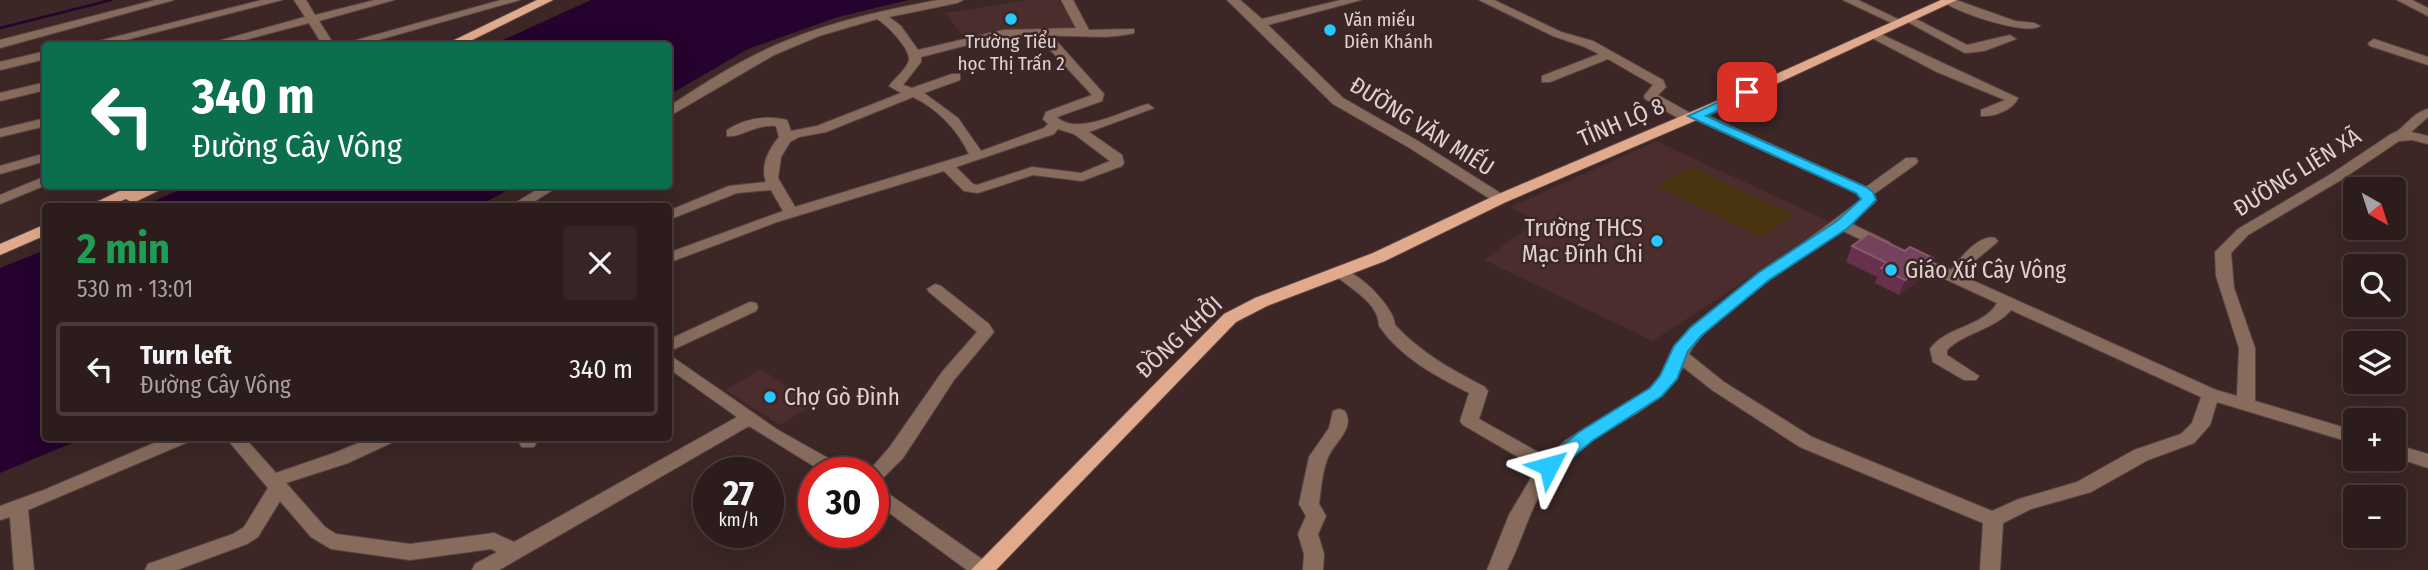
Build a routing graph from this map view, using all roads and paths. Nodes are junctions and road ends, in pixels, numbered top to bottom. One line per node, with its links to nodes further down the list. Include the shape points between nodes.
1 (168, 0): 35 (street)
2 (276, 0): 28 (street)
3 (300, 0): 19 (street)
4 (388, 0): 19 (street)
5 (514, 0): 31 (street)
6 (547, 0): 16 (main road)
7 (559, 0): 33 (main road)
8 (957, 0): 18 (street)
9 (1068, 0): 25 (street)
10 (1233, 0): 21 (street, ĐƯỜNG VĂN MIẾU)
11 (1355, 0): 21 (street)
12 (1485, 0): 37 (street)
13 (1849, 0): 20 (street)
14 (2403, 0): 17 (street)
15 (1949, 1): 20 (main road, TỈNH LỘ 8); 22 (street, via 2013,24)
16 (532, 3): 32 (main road)
17 (2424, 7)
18 (878, 15): 36 (street, via 899,27); 47 (street, via 773,50)
19 (311, 19): 29 (street); 30 (street)
20 (1905, 21): 26 (main road, TỈNH LỘ 8); 27 (street, via 1965,49)
21 (1260, 23): 70 (street, ĐƯỜNG VĂN MIẾU, via 1338,101)
22 (2034, 26)
23 (1130, 32): 25 (street)
24 (1049, 33): 25 (street); 36 (street, via 993,37); 52 (street, via 1046,39 1098,94 1096,100 1049,117)
25 (1082, 33)
26 (1874, 35): 48 (street, via 2012,98 2009,104); 50 (main road, TỈNH LỘ 8)
27 (2010, 39)
28 (102, 42)
29 (222, 42)
30 (326, 42)
31 (356, 42)
32 (455, 42)
33 (471, 42)
34 (2374, 43): 39 (street)
35 (0, 44)
36 (915, 55): 44 (street, via 911,67 895,84)
37 (1608, 55): 42 (street); 50 (street, via 1659,83 1650,96)
38 (42, 56): 40 (street)
39 (2428, 61)
40 (0, 66)
41 (956, 77): 44 (street)
42 (1546, 79)
43 (42, 87): 45 (street)
44 (910, 92): 57 (street, via 837,123); 59 (street, via 950,116)
45 (0, 97)
46 (1148, 107): 53 (street)
47 (672, 110)
48 (1986, 113)
49 (2428, 113): 56 (street, ĐƯỜNG LIÊN XÃ, via 2408,127)
50 (1692, 117): 69 (street); 70 (main road, TỈNH LỘ 8)
51 (42, 123): 54 (street)
52 (1056, 124): 53 (street); 59 (street, via 1049,131)
53 (1079, 131): 62 (street, via 1117,158 1117,163 1082,177 1032,170 978,189 969,188)
54 (0, 133)
55 (732, 133): 57 (street, via 768,120 782,123)
56 (2405, 135): 58 (street); 94 (street, ĐƯỜNG LIÊN XÃ, via 2243,232 2223,251 2222,271 2247,350)
57 (786, 137): 65 (street, via 772,166)
58 (2428, 140)
59 (976, 155): 62 (street)
60 (42, 158): 63 (street)
61 (1911, 161): 69 (street)
62 (946, 165): 75 (street)
63 (0, 170)
64 (42, 182): 71 (street)
65 (776, 186): 75 (street); 76 (street, via 734,190)
66 (135, 189): 72 (main road)
67 (153, 189): 73 (main road)
68 (547, 189): 74 (street)
69 (1866, 193): 77 (street, via 1868,200)
70 (1500, 199): 84 (main road, ĐỒNG KHỞI)
71 (0, 200)
72 (103, 203)
73 (121, 203)
74 (522, 203)
75 (791, 213): 83 (street)
76 (672, 214)
77 (1842, 225): 85 (street); 90 (street, via 1725,305)
78 (42, 231): 81 (main road)
79 (42, 240): 82 (main road)
80 (1990, 241): 85 (street)
81 (0, 250)
82 (0, 258)
83 (672, 258)
84 (1340, 272): 105 (street, via 1378,303 1387,316 1387,326 1404,345 1479,391 1469,421); 114 (main road, ĐỒNG KHỞI, via 1271,297 1223,324)
85 (1953, 279): 87 (street)
86 (935, 289): 103 (street, via 986,336 948,376)
87 (2006, 301): 92 (street, via 1997,317 1960,332 1938,349 1939,358); 93 (street)
88 (750, 307): 89 (street)
89 (672, 345)
90 (1678, 354): 105 (street, via 1668,379 1656,392); 109 (street, via 1718,386 1806,442)
91 (672, 362): 96 (street)
92 (1970, 376)
93 (2210, 394): 94 (street); 109 (street, via 2203,422 2188,441 2141,455 2082,488 2019,505)
94 (2246, 403): 97 (street)
95 (1339, 415): 115 (street, via 1338,429 1318,457 1310,495 1316,516 1308,534)
96 (750, 418): 102 (street); 110 (street)
97 (2343, 434)
98 (175, 441): 108 (street)
99 (238, 441): 106 (street)
100 (380, 441): 106 (street)
101 (2406, 454): 104 (street)
102 (813, 457)
103 (889, 461)
104 (2428, 461)
105 (1549, 466): 116 (street, via 1520,513)
106 (275, 484): 110 (street, via 318,533 331,541 410,552 494,541); 112 (street, via 251,532)
107 (889, 503): 114 (street)
108 (9, 510): 111 (street, via 24,551)
109 (1993, 519): 117 (street)
110 (513, 551): 113 (street)
111 (24, 570)
112 (155, 570)
113 (482, 570)
114 (982, 570)
115 (1313, 570)
116 (1497, 570)
117 (1990, 570)

